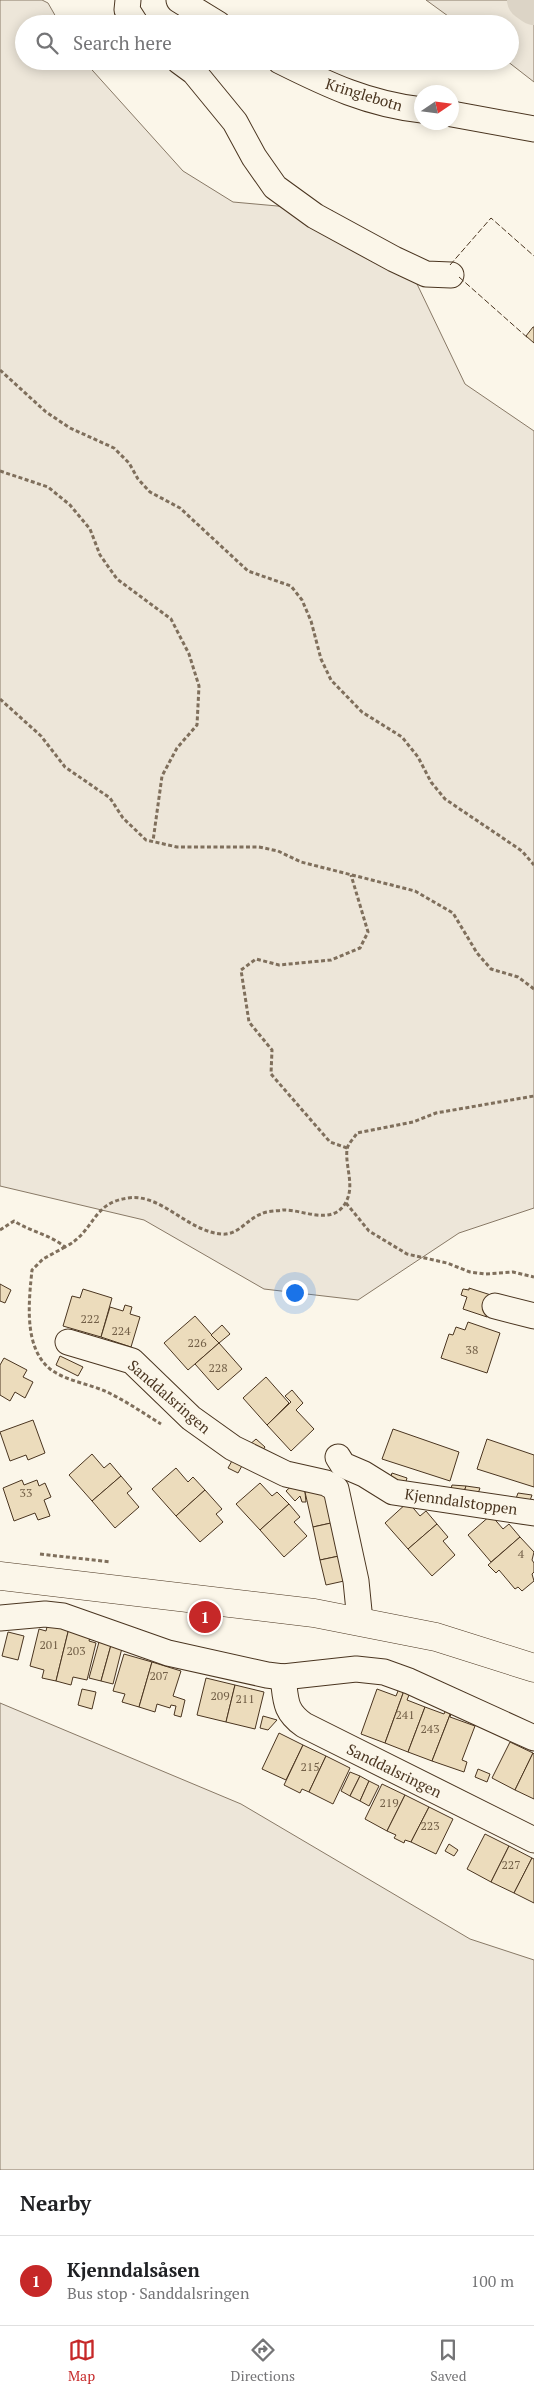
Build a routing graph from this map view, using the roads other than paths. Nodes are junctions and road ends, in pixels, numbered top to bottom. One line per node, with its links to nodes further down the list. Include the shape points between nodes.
1 (128, 0): 3 (street)
2 (179, 0): 4 (street)
3 (130, 15)
4 (203, 15)
5 (191, 70): 10 (street, via 235,122 274,187 315,216 394,259 426,274)
6 (298, 70): 7 (street, Kringlebotn, via 336,89 395,107)
7 (414, 109)
8 (459, 115): 9 (street)
9 (534, 129)
10 (451, 275)
11 (495, 1306): 12 (street)
12 (534, 1316)
13 (68, 1342): 18 (street, Sanddalsringen, via 132,1361 191,1418 233,1448 286,1474 326,1483 336,1489 356,1581)
14 (338, 1458): 15 (street, Kjenndalstoppen, via 343,1465 393,1492)
15 (534, 1513)
16 (0, 1576): 18 (main road)
17 (0, 1618): 20 (street, via 45,1614 64,1616 168,1653)
18 (360, 1621): 19 (main road, via 436,1637)
19 (534, 1668)
20 (283, 1677): 21 (street, via 337,1669 384,1672); 22 (street, Sanddalsringen, via 286,1705 292,1717 304,1725)
21 (534, 1738)
22 (534, 1840)

